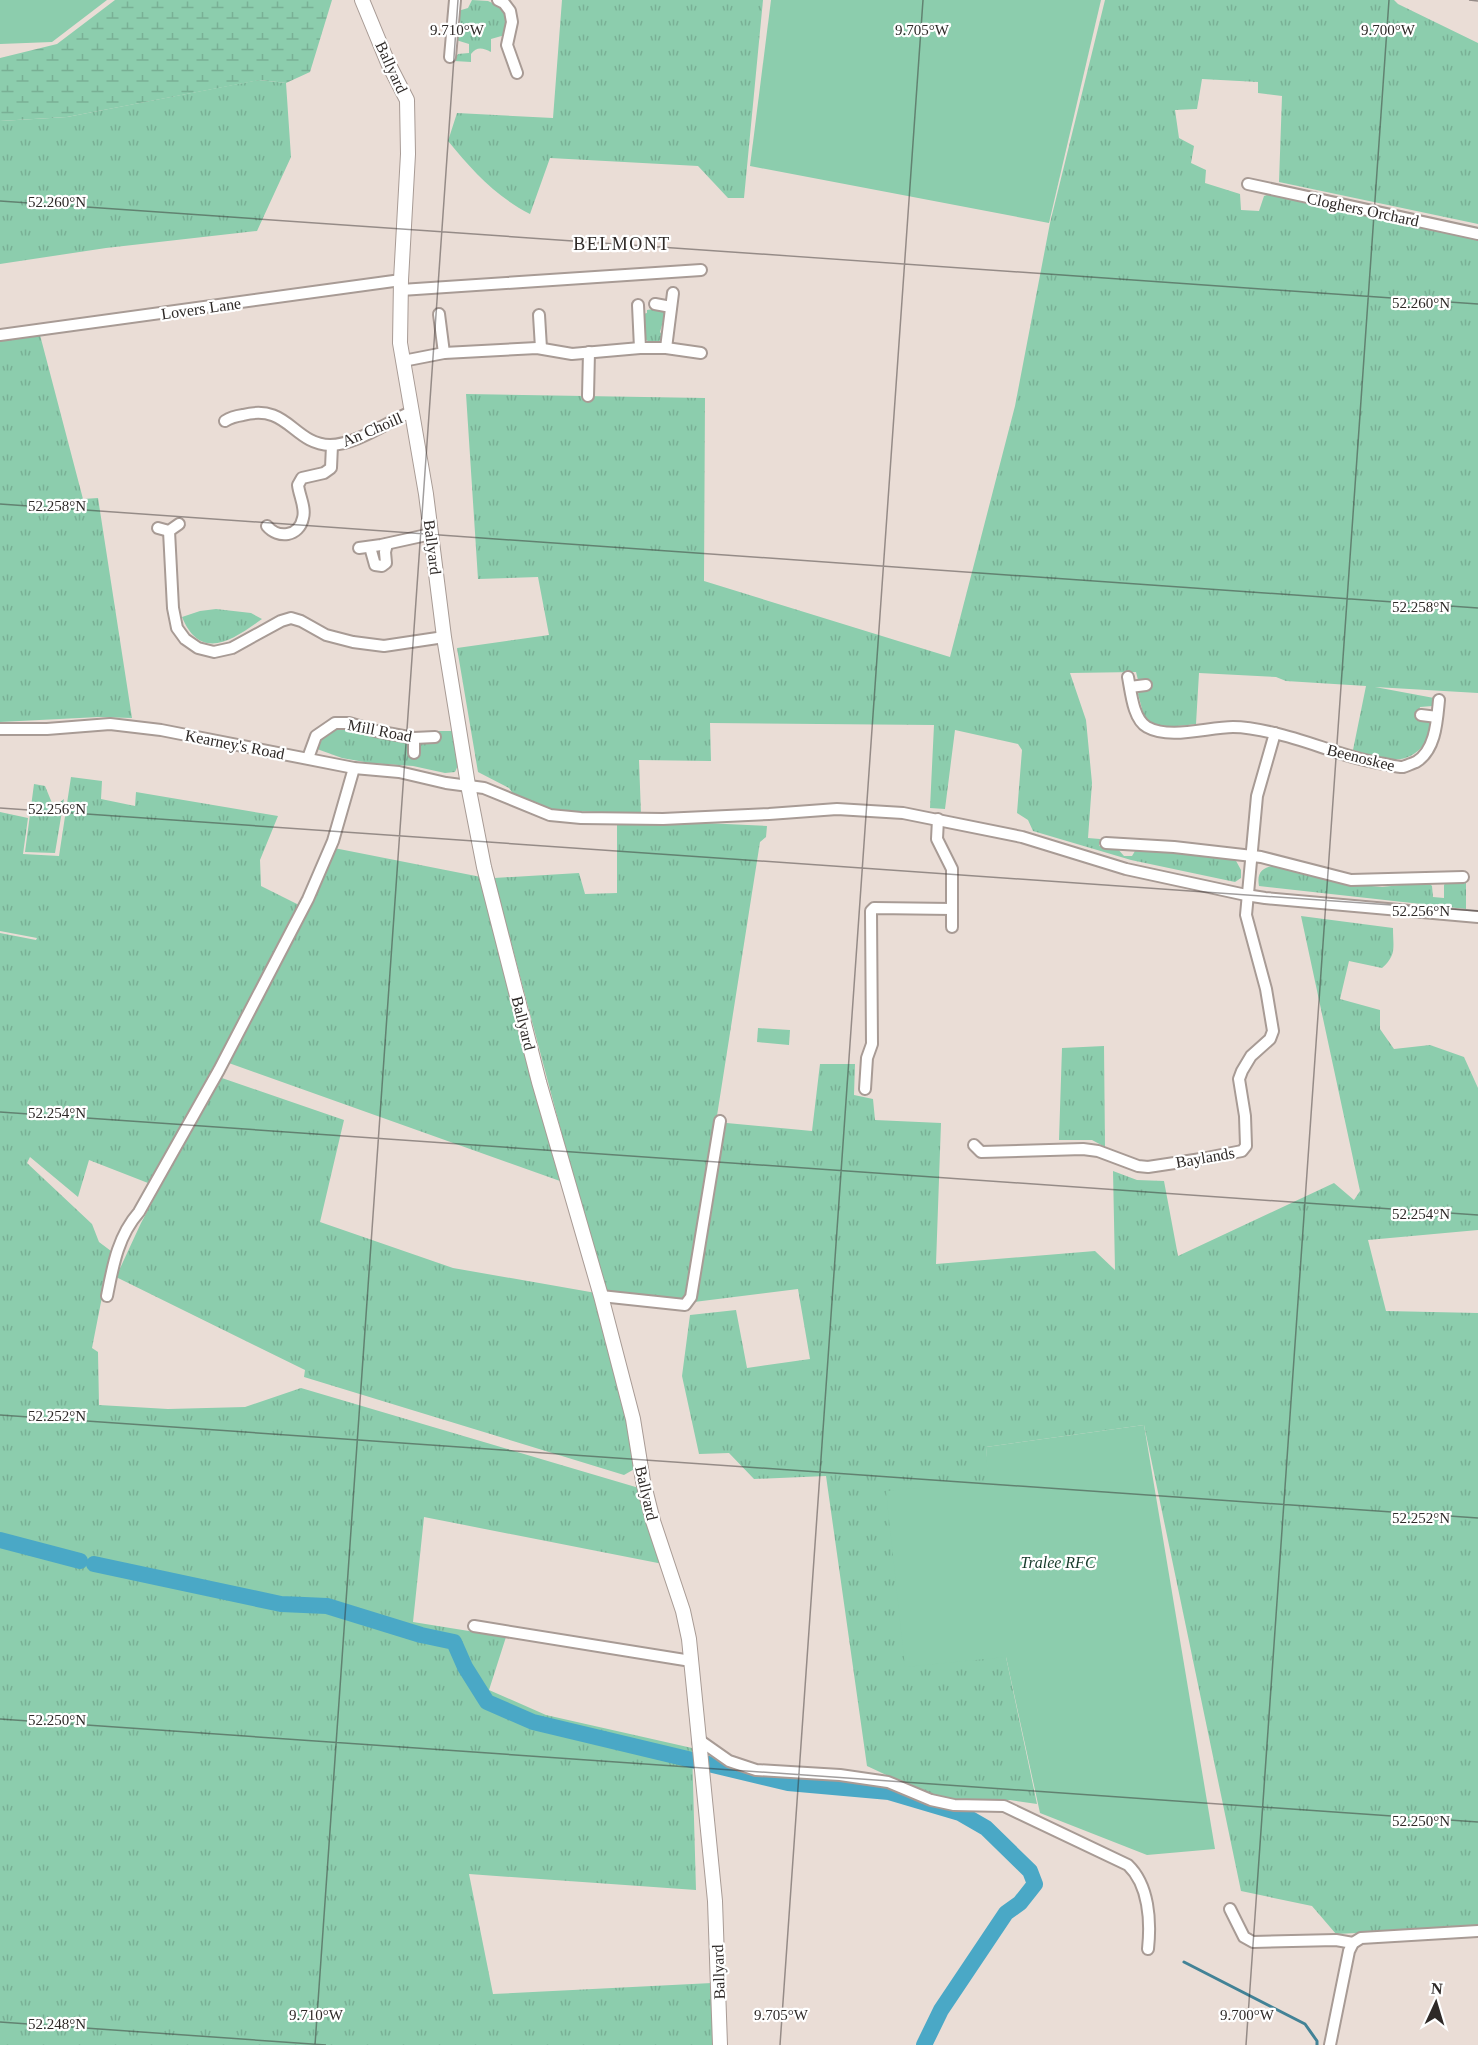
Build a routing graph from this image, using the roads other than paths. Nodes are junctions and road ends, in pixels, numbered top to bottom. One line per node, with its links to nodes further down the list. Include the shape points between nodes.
1 (362, 0): 9 (street, Ballyard, via 407,100)
2 (455, 0): 4 (street)
3 (498, 0): 5 (street, via 510,11 513,22 507,45)
4 (450, 57)
5 (517, 73)
6 (1248, 184): 7 (street, Cloghers Orchard)
7 (1478, 234)
8 (701, 270): 9 (street, Lovers Lane)
9 (401, 285): 16 (street, Lovers Lane); 23 (street, Ballyard)
10 (673, 293): 13 (street)
11 (655, 304): 13 (street)
12 (639, 305): 18 (street)
13 (671, 307): 19 (street)
14 (439, 314): 21 (street)
15 (539, 315): 17 (street)
16 (0, 335)
17 (541, 348): 20 (street, via 572,354); 21 (street)
18 (640, 348): 19 (street); 20 (street)
19 (666, 348): 22 (street)
20 (589, 352): 24 (street)
21 (444, 353): 23 (street)
22 (700, 353)
23 (403, 361): 25 (street, Ballyard)
24 (588, 396)
25 (411, 412): 27 (street, An Choill, via 345,443); 30 (street, Ballyard)
26 (226, 416): 27 (street, An Choill, via 267,412 306,437)
27 (332, 445): 29 (street, An Choill, via 331,468 302,478 298,485 304,517 298,528 285,535 273,533)
28 (179, 524): 32 (street, via 163,529 173,608 177,628 198,648 214,652 232,648 291,618 326,635 353,642 384,646)
29 (267, 526)
30 (431, 534): 31 (street); 32 (street, Ballyard)
31 (387, 544): 31 (street, via 386,562 375,565 364,547)
32 (444, 638): 44 (street, Ballyard)
33 (1146, 685): 38 (street, Beenoskee, via 1129,682 1137,716 1150,729 1161,732 1233,727)
34 (1439, 700): 36 (street, Beenoskee)
35 (1421, 715): 36 (street)
36 (1437, 717): 38 (street, Beenoskee, via 1429,748 1418,761 1403,767 1375,763)
37 (0, 729): 42 (street, Kearney's Road, via 135,726)
38 (1275, 733): 47 (street, via 1257,796)
39 (435, 737): 40 (street, Mill Road)
40 (414, 738): 41 (street); 42 (street, Mill Road, via 335,723 316,736)
41 (414, 753)
42 (308, 758): 43 (street, Kearney's Road)
43 (354, 768): 44 (street, Kearney's Road); 56 (street, via 333,841 308,899 219,1070 126,1231 116,1251)
44 (468, 785): 45 (street, Kearney's Road, via 550,815 581,818 663,819 837,808); 57 (street, Ballyard, via 484,867 536,1071)
45 (938, 819): 49 (street, Kearney's Road, via 1022,837 1126,869); 50 (street, via 937,839 952,869)
46 (1106, 843): 47 (street)
47 (1252, 856): 48 (street, via 1352,880); 49 (street)
48 (1463, 877)
49 (1246, 895): 51 (street, Kearney's Road); 55 (street, Baylands, via 1246,915 1273,1031 1270,1039 1251,1056 1239,1079 1247,1134 1242,1151 1148,1167 1083,1149 981,1152)
50 (952, 909): 52 (street); 53 (street, via 871,911 872,1044)
51 (1478, 917)
52 (952, 927)
53 (865, 1089)
54 (720, 1121): 57 (street, via 692,1296 685,1305)
55 (974, 1145)
56 (107, 1296)
57 (602, 1296): 59 (street, Ballyard, via 633,1419 653,1521 683,1611)
58 (474, 1626): 59 (street)
59 (691, 1661): 60 (street, Ballyard)
60 (699, 1747): 64 (street, via 702,1742 729,1761 756,1770 840,1775 888,1782 954,1805 1004,1806 1128,1865 1137,1873 1150,1927); 65 (street, Ballyard, via 715,1901)
61 (1230, 1909): 63 (street, via 1244,1937 1253,1942)
62 (1478, 1931): 63 (street, via 1360,1938)
63 (1353, 1943): 66 (street)
64 (1148, 1949)
65 (720, 2045)
66 (1330, 2045)

